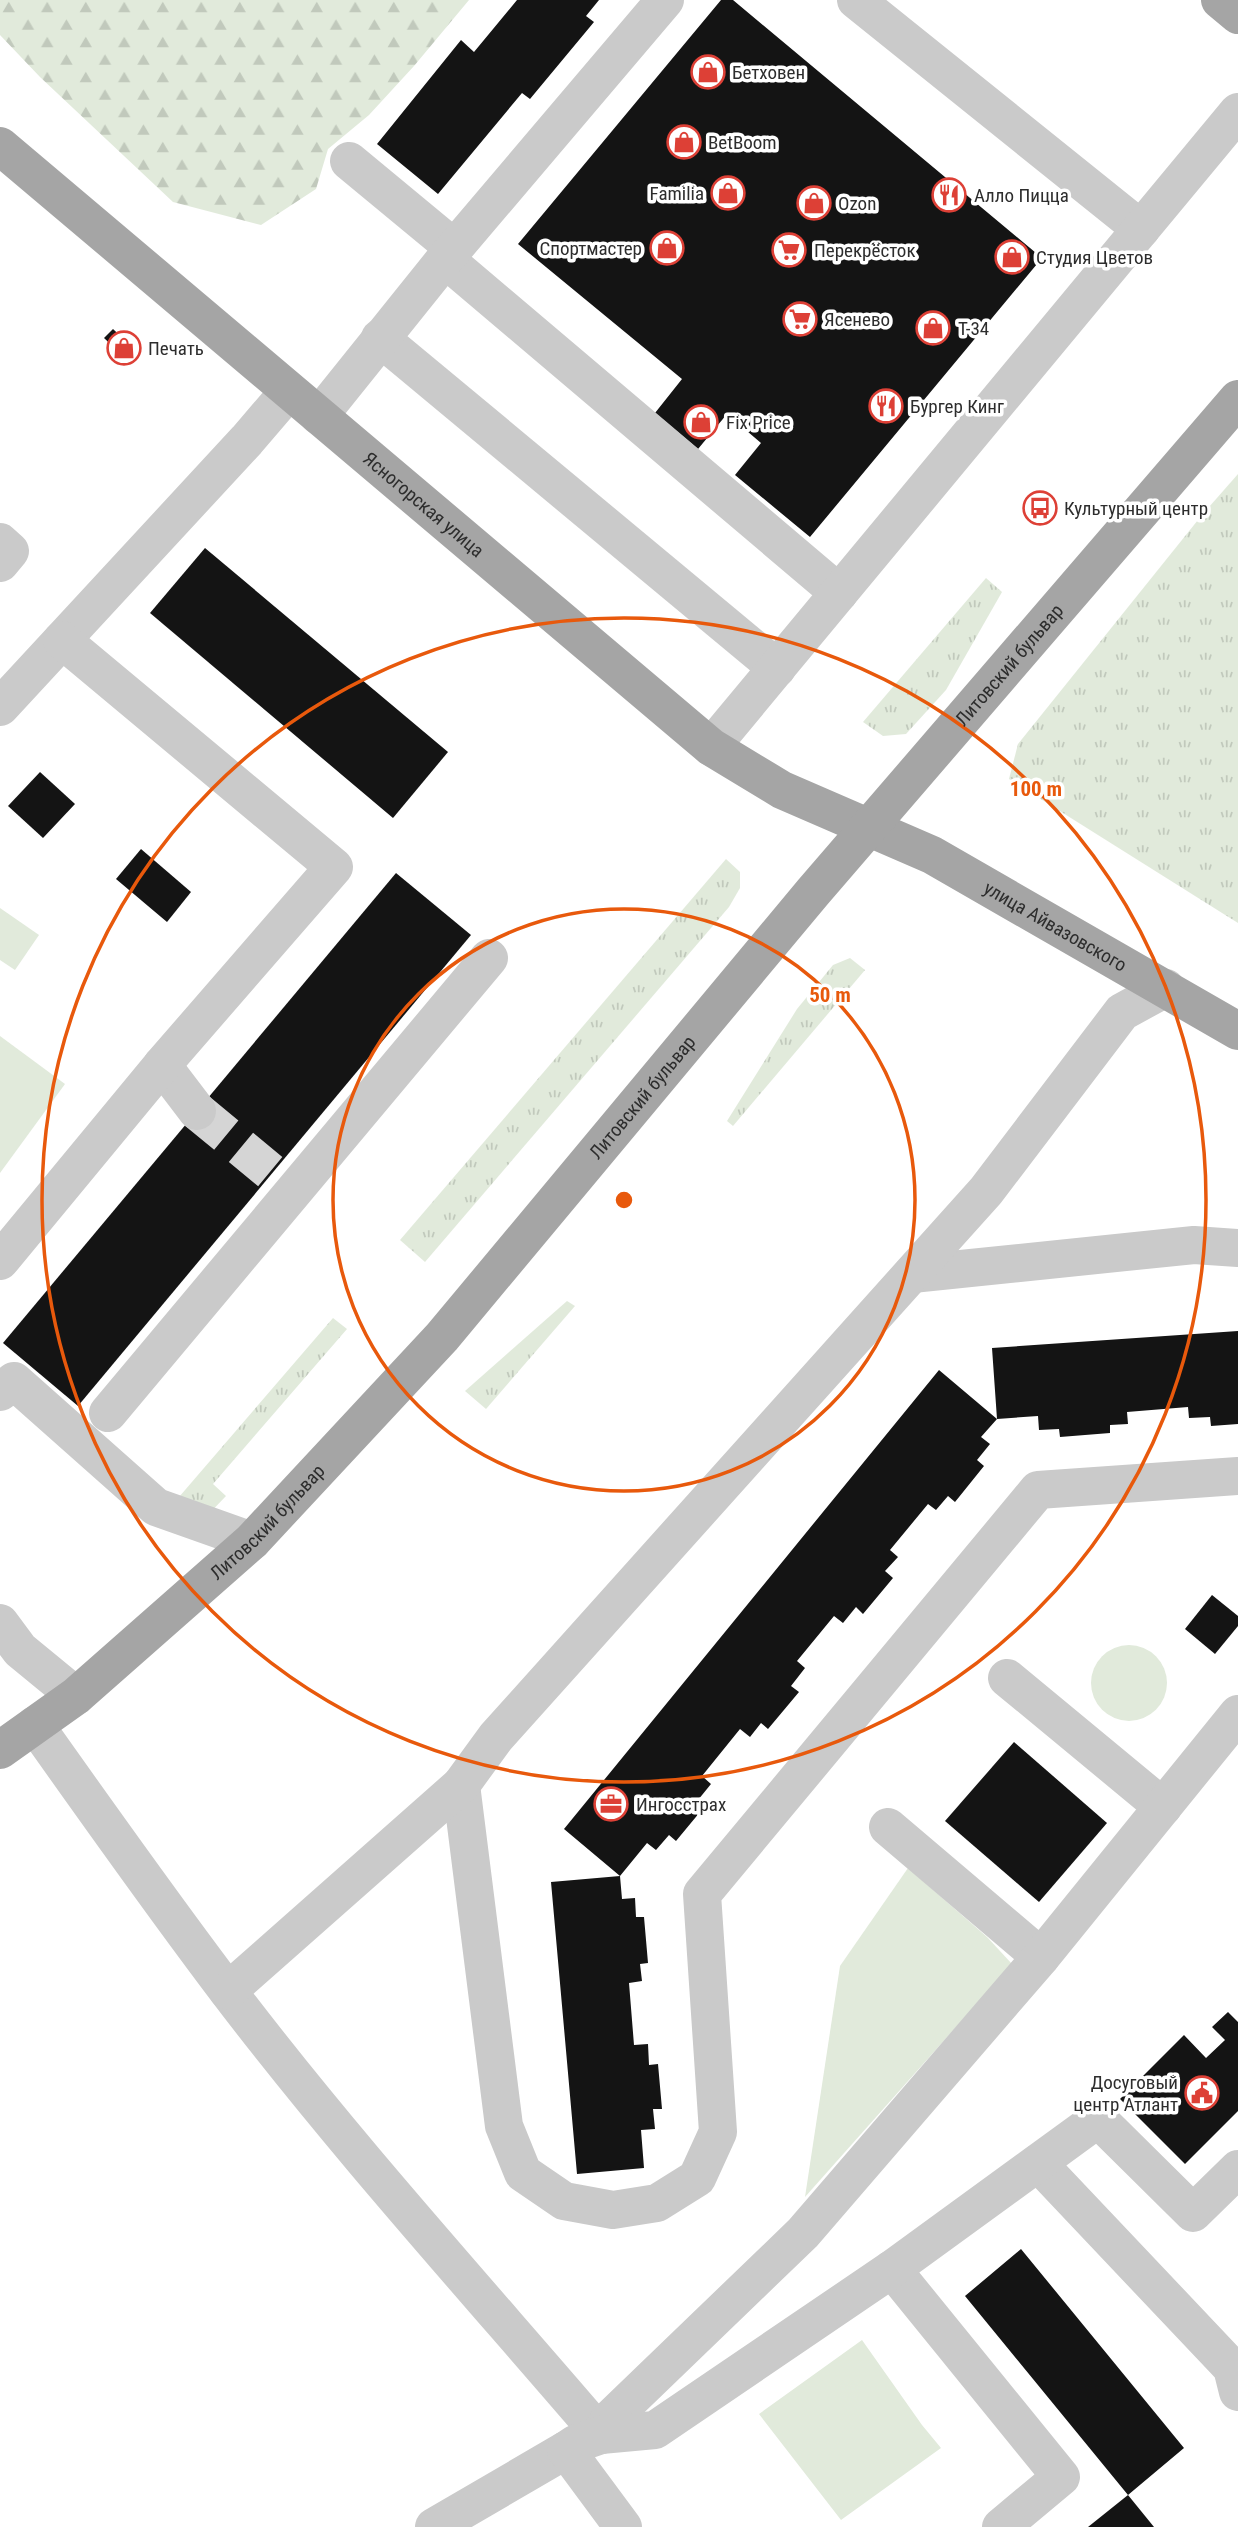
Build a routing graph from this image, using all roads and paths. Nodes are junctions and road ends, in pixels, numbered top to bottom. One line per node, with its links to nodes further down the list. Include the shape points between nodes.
1 (665, 0): 9 (lane)
2 (856, 0): 8 (lane)
3 (1220, 0): 4 (main road)
4 (1238, 15)
5 (1238, 112): 8 (lane)
6 (0, 146): 11 (main road, Ясногорская улица)
7 (349, 161): 9 (lane)
8 (1141, 229): 16 (lane)
9 (450, 254): 10 (lane); 16 (lane)
10 (380, 338): 13 (lane); 18 (lane)
11 (289, 391): 13 (main road, Ясногорская улица); 17 (lane)
12 (1238, 399): 21 (main road, Литовский бульвар)
13 (319, 416): 20 (main road, Ясногорская улица)
14 (0, 542): 15 (lane, via 10,551)
15 (0, 563)
16 (839, 593): 18 (lane)
17 (62, 640): 19 (lane); 25 (lane, via 334,867)
18 (777, 667): 20 (lane)
19 (0, 708)
20 (711, 747): 21 (main road, Ясногорская улица, via 782,790)
21 (869, 827): 23 (main road, улица Айвазовского, via 932,855); 33 (main road, Литовский бульвар, via 442,1337)
22 (489, 958): 31 (lane)
23 (1166, 988): 24 (main road, улица Айвазовского); 29 (lane, via 1122,1012 986,1191)
24 (1238, 1031)
25 (162, 1065): 26 (lane); 28 (lane)
26 (197, 1111)
27 (1238, 1248): 29 (lane, via 1194,1245)
28 (0, 1261)
29 (912, 1274): 40 (lane, via 496,1737)
30 (0, 1392): 33 (lane, via 13,1381 156,1507)
31 (108, 1413)
32 (1238, 1476): 40 (lane, via 1038,1490 702,1894 718,2132 697,2178 657,2203 613,2210 564,2201 523,2173 504,2126)
33 (252, 1541): 36 (main road, Литовский бульвар)
34 (0, 1623): 36 (lane, via 20,1650)
35 (1007, 1678): 41 (lane)
36 (76, 1696): 38 (main road, Литовский бульвар)
37 (1238, 1714): 41 (lane)
38 (35, 1725): 39 (main road, Литовский бульвар); 44 (lane)
39 (0, 1750)
40 (461, 1784): 44 (lane)
41 (1163, 1807): 43 (lane)
42 (888, 1827): 43 (lane)
43 (1041, 1957): 49 (lane, via 803,2233 609,2420)
44 (228, 1991): 49 (lane, via 365,2160)
45 (1038, 2163): 46 (lane, via 1098,2119 1193,2213); 47 (lane); 48 (lane, via 1232,2368)
46 (1238, 2169)
47 (892, 2269): 49 (lane, via 655,2430); 53 (lane, via 1061,2477)
48 (1238, 2392)
49 (601, 2435): 50 (lane)
50 (566, 2450): 51 (lane); 52 (lane)
51 (434, 2527)
52 (623, 2527)
53 (1001, 2527)

